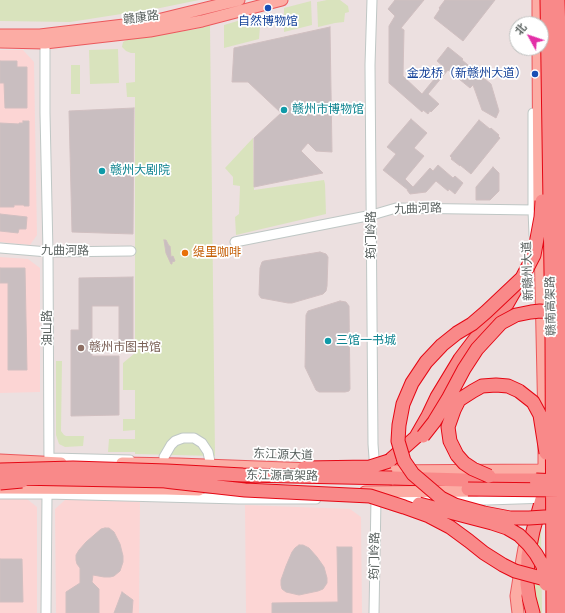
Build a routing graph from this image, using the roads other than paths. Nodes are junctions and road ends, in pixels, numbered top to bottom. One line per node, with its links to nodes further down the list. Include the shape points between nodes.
1 (240, 0): 10 (main road, 赣康路, via 149,22 40,35)
2 (282, 0): 12 (main road, 赣康路, via 169,28)
3 (372, 0): 18 (street, 筠门岭路)
4 (533, 0): 8 (street)
5 (538, 0): 9 (main road)
6 (547, 0): 15 (highway, 赣南高架路, bridge)
7 (558, 0): 15 (highway, 赣南高架路, bridge)
8 (533, 16)
9 (538, 16)
10 (0, 35)
11 (0, 42): 12 (main road, 赣康路)
12 (44, 43): 21 (street, 油山路)
13 (533, 56): 17 (street)
14 (538, 56): 36 (main road, 新赣州大道, via 544,410)
15 (555, 104): 16 (highway, bridge); 23 (highway, bridge, via 545,151 541,218 534,255); 51 (highway, 赣南高架路, bridge); 52 (highway, 赣南高架路, bridge)
16 (565, 157)
17 (533, 210): 18 (street, 九曲河路, via 396,208); 36 (street)
18 (372, 215): 19 (street, 九曲河路); 32 (street, 筠门岭路)
19 (235, 242)
20 (0, 248): 21 (street, 九曲河路)
21 (48, 252): 22 (street, 九曲河路); 27 (street, 油山路)
22 (131, 252)
23 (522, 278): 28 (highway, bridge, via 507,304 482,330 460,359 416,437); 49 (highway, bridge, via 472,324 442,345 426,362 412,382 403,404 398,441 404,462 413,474 441,498 455,505 510,518)
24 (565, 318): 28 (highway, bridge, via 540,311 516,315 500,323 477,349 434,422 412,447)
25 (0, 457): 27 (street)
26 (0, 460): 27 (main road, 东江源大道)
27 (49, 460): 32 (main road, 东江源大道, via 243,467); 34 (street); 43 (street, 油山路)
28 (389, 461): 34 (highway, bridge, via 370,467)
29 (210, 462): 32 (street); 34 (street); 34 (street, via 208,452 202,443 194,438 183,438 175,441 164,457)
30 (0, 465): 37 (highway, bridge)
31 (565, 466): 36 (street)
32 (375, 468): 36 (main road, 东江源大道)
33 (0, 470): 37 (highway, 东江源高架路, bridge)
34 (165, 471): 36 (highway, 东江源高架路, bridge, via 464,480); 37 (highway, 东江源高架路, bridge); 42 (highway, 东江源高架路, bridge, via 252,484); 47 (highway, bridge, via 245,490)
35 (565, 471): 36 (main road, 东江源大道)
36 (541, 472): 39 (highway, 东江源高架路, bridge); 46 (main road, 新赣州大道); 52 (highway, bridge, via 490,476 464,463 450,440 448,427 459,400 482,386 508,386 533,402 540,415 547,459 546,521)
37 (74, 473): 38 (highway, 东江源高架路, bridge); 40 (highway, bridge)
38 (0, 478)
39 (565, 481)
40 (0, 482)
41 (0, 488): 43 (main road)
42 (565, 490)
43 (47, 491): 44 (street); 46 (main road, via 483,491); 47 (street, via 240,499); 53 (street, 油山路)
44 (0, 494)
45 (565, 494): 46 (main road)
46 (543, 495): 47 (street, via 487,500); 48 (street); 50 (street); 57 (highway, via 528,556 527,584)
47 (373, 498): 51 (highway, bridge, via 429,516 515,571 541,578); 54 (street, 筠门岭路); 58 (highway, bridge, via 410,502 492,523 519,535 543,566)
48 (565, 499)
49 (565, 515)
50 (533, 519): 55 (main road, via 518,580); 56 (street, via 523,570)
51 (565, 579): 60 (highway, 赣南高架路, bridge)
52 (552, 592): 59 (highway, 赣南高架路, bridge)
53 (46, 613)
54 (374, 613)
55 (518, 613)
56 (526, 613)
57 (533, 613)
58 (549, 613)
59 (552, 613)
60 (564, 613)

